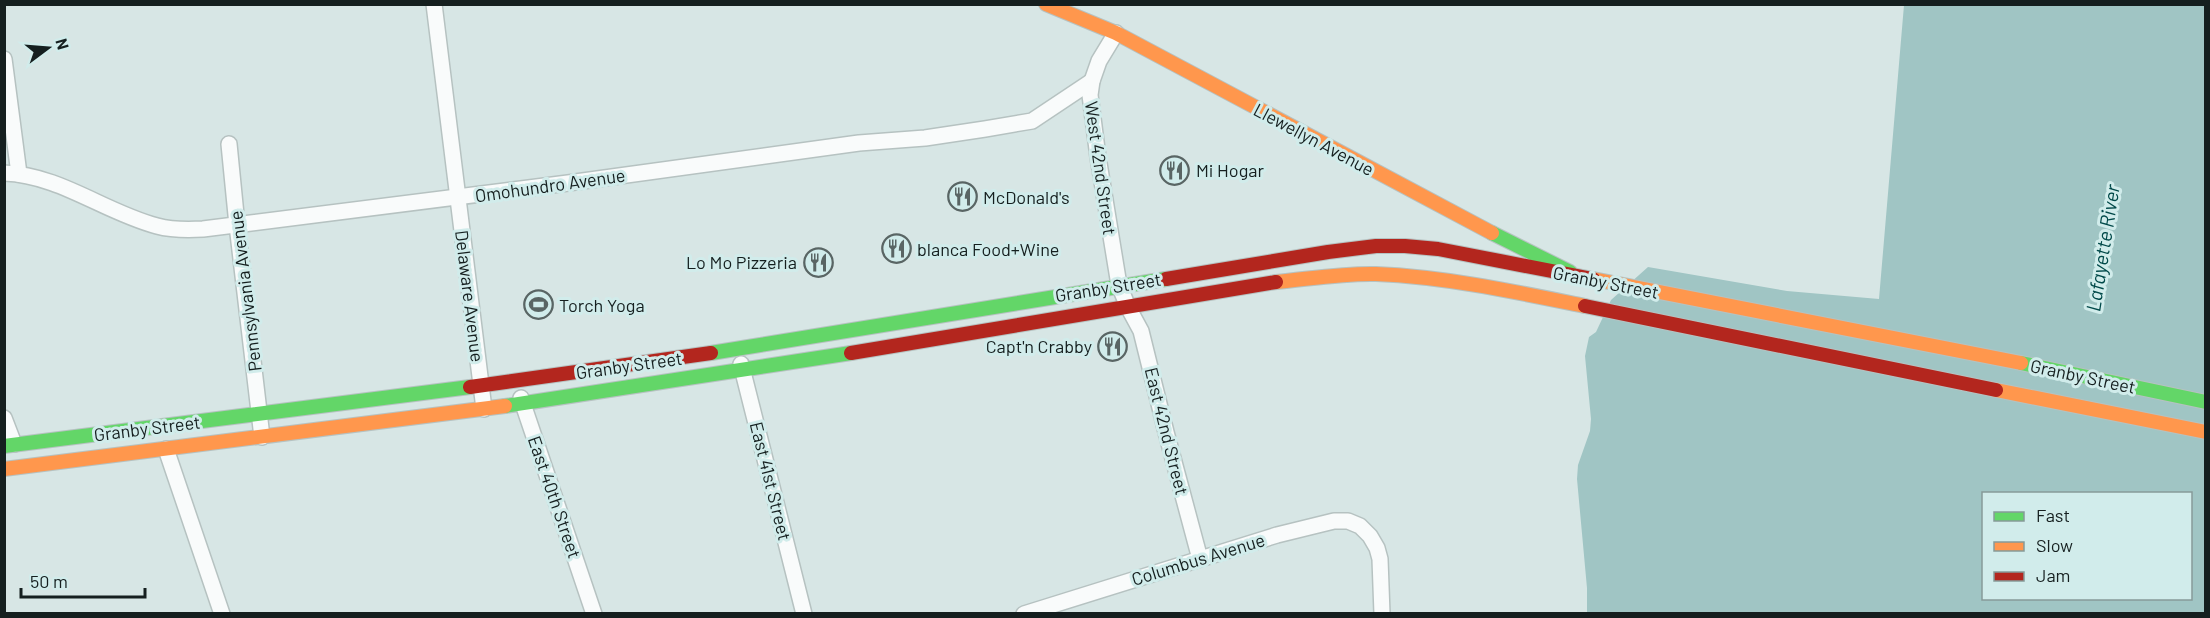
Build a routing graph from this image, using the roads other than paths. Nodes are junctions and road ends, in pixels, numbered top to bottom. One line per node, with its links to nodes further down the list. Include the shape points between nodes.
1 (434, 4): 8 (street, Delaware Avenue)
2 (1046, 4): 3 (main road, Llewellyn Avenue)
3 (1116, 33): 5 (street, West 42nd Street); 10 (main road, Llewellyn Avenue)
4 (4, 59): 7 (street)
5 (1092, 81): 8 (street, Omohundro Avenue, via 1032,121); 11 (street, West 42nd Street, via 1090,95 1098,157)
6 (230, 144): 9 (street, Pennsylvania Avenue)
7 (12, 174): 9 (street, Omohundro Avenue, via 68,188 157,226 180,230)
8 (457, 197): 9 (street, Omohundro Avenue); 16 (street, Delaware Avenue)
9 (237, 225): 20 (street, Pennsylvania Avenue)
10 (1582, 278): 11 (main road, Granby Street, via 1438,249 1376,246); 17 (main road, Granby Street)
11 (1119, 285): 12 (street, West 42nd Street); 13 (main road, Granby Street)
12 (1128, 307): 14 (main road, Granby Street); 22 (main road, Granby Street, via 1342,275 1376,274 1458,282); 27 (street, East 42nd Street, via 1142,331)
13 (738, 349): 14 (street, East 41st Street); 15 (main road, Granby Street)
14 (742, 371): 18 (main road, Granby Street); 31 (street, East 41st Street)
15 (516, 381): 16 (main road, Granby Street); 18 (street, East 40th Street)
16 (481, 386): 19 (street, Delaware Avenue); 20 (main road, Granby Street)
17 (2205, 402)
18 (524, 404): 19 (main road, Granby Street); 30 (street, East 40th Street)
19 (484, 409): 23 (main road, Granby Street)
20 (259, 414): 23 (street, Pennsylvania Avenue); 24 (main road, Granby Street)
21 (4, 418): 24 (street)
22 (2205, 432)
23 (262, 437): 25 (main road, Granby Street)
24 (9, 445)
25 (166, 449): 26 (main road, Granby Street); 29 (street)
26 (4, 469)
27 (1200, 559): 28 (street, Columbus Avenue); 33 (street, Columbus Avenue, via 1277,535 1348,521 1370,536 1380,559)
28 (1052, 610): 32 (street, Columbus Avenue)
29 (222, 614)
30 (594, 614)
31 (804, 614)
32 (1024, 614)
33 (1382, 614)

